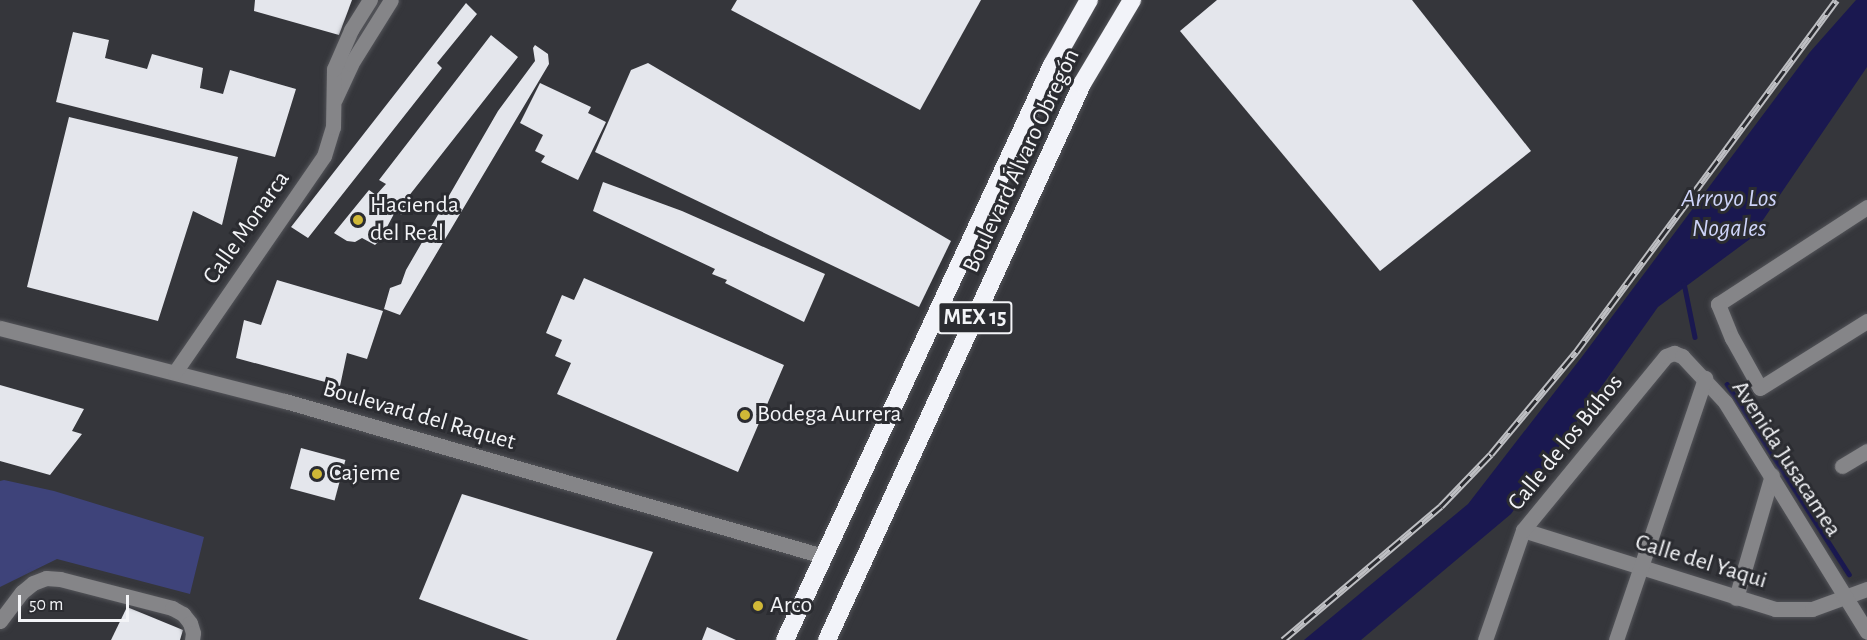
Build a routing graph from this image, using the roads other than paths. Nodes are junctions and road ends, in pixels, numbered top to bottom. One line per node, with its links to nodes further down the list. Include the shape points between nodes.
1 (370, 0): 5 (street, Calle Monarca, via 341,50 332,80)
2 (391, 0): 5 (street, via 351,64)
3 (1089, 0): 16 (highway, Boulevard Álvaro Obregón / MEX 15, via 1052,65)
4 (1132, 0): 25 (highway, Boulevard Álvaro Obregón / MEX 15, via 1082,84)
5 (334, 102): 10 (street, Calle Monarca, via 333,127 324,156)
6 (1867, 207): 7 (street, via 1718,304 1760,388)
7 (1867, 321)
8 (0, 328): 10 (street, Boulevard del Raquet)
9 (1674, 353): 11 (street, Avenida Jusacamea); 15 (street, Calle de los Búhos, via 1666,356)
10 (175, 372): 16 (street, Boulevard del Raquet)
11 (1705, 378): 14 (street, Avenida Jusacamea); 17 (street)
12 (1867, 451): 13 (street)
13 (1842, 466)
14 (1772, 475): 19 (street); 20 (street, Avenida Jusacamea)
15 (1523, 530): 17 (street, Calle del Yaqui); 26 (street, Calle de los Búhos)
16 (823, 556): 24 (highway, Boulevard Álvaro Obregón / MEX 15)
17 (1640, 567): 19 (street, Calle del Yaqui); 27 (street)
18 (1867, 589): 20 (street, Calle del Yaqui)
19 (1736, 598): 20 (street, Calle del Yaqui, via 1775,609 1795,610)
20 (1847, 598): 22 (street, Avenida Jusacamea)
21 (0, 621): 23 (street, via 33,583 46,578 60,579 183,614 194,633)
22 (1867, 632)
23 (192, 640)
24 (786, 640)
25 (827, 640)
26 (1485, 640)
27 (1616, 640)

